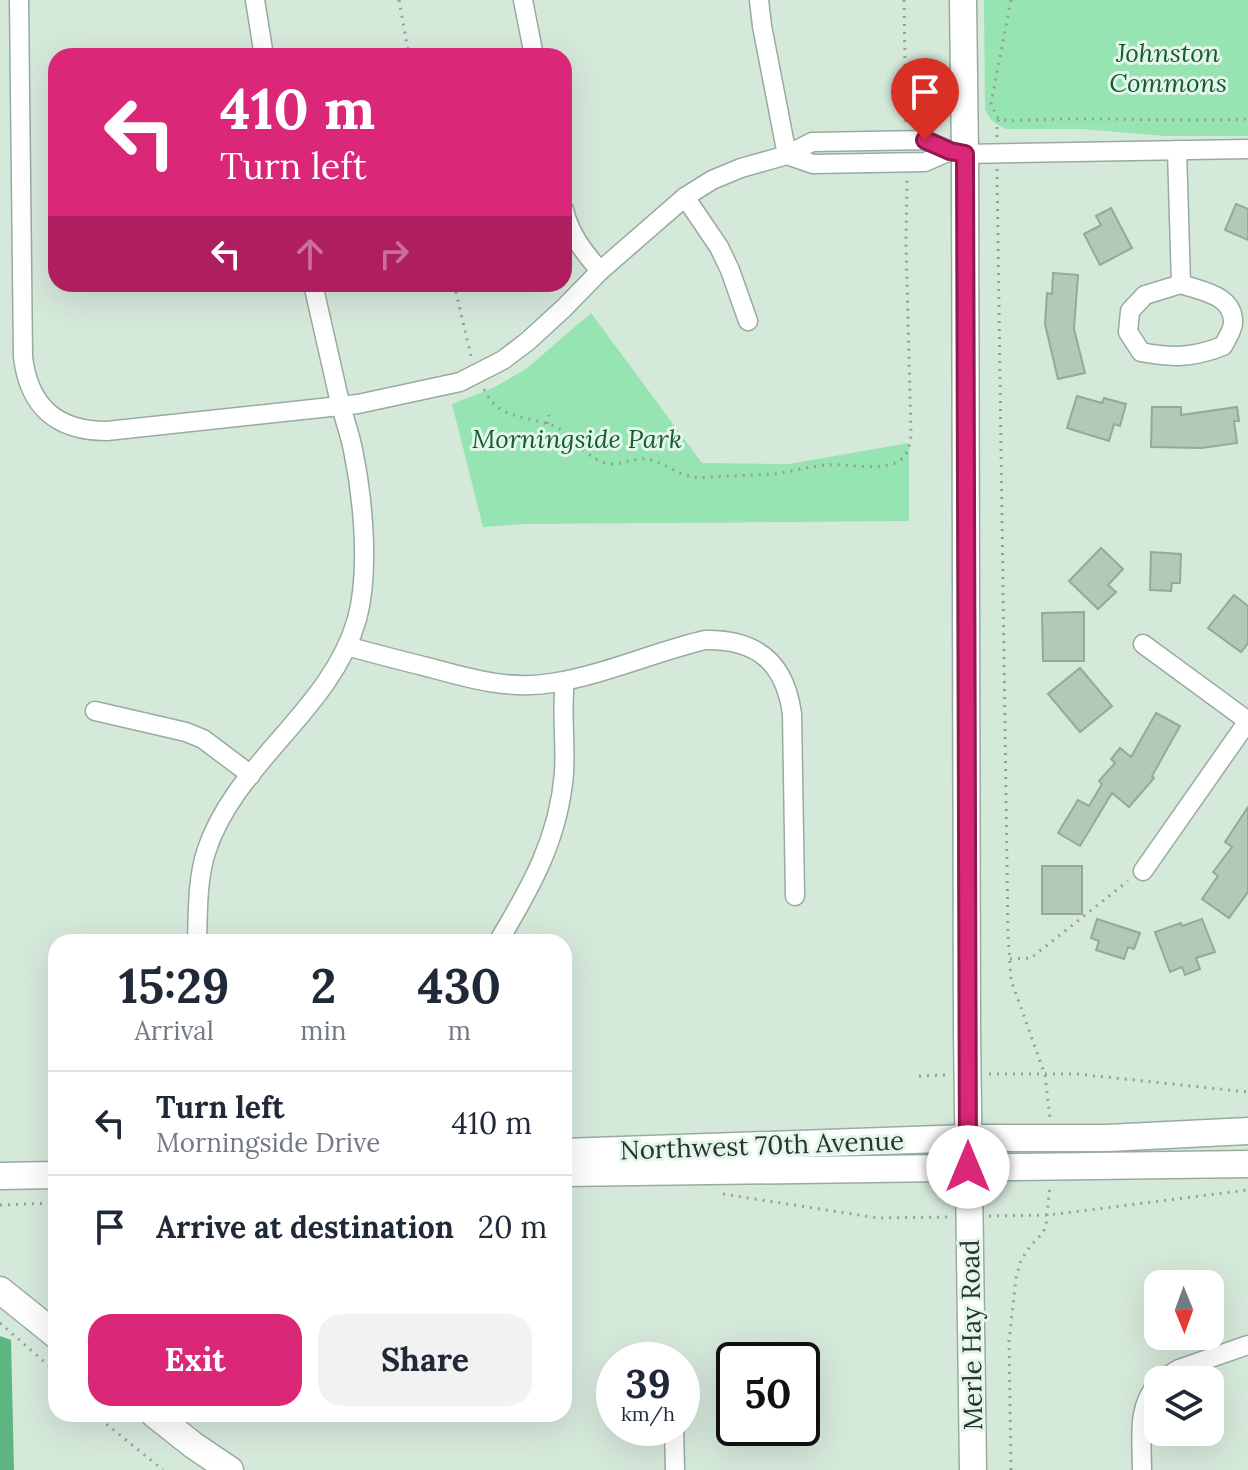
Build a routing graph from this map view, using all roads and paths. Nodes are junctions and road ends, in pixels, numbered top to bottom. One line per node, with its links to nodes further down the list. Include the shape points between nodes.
1 (19, 0): 29 (street, via 23,357 28,384 42,407 71,426 107,431)
2 (255, 0): 9 (street)
3 (399, 0): 10 (path)
4 (523, 0): 11 (street)
5 (759, 0): 19 (street)
6 (904, 0): 14 (path)
7 (963, 0): 17 (main road, Merle Hay Road)
8 (1011, 0): 12 (path, via 991,104)
9 (263, 48)
10 (408, 48)
11 (532, 48)
12 (1000, 118): 13 (path); 18 (path)
13 (1248, 119)
14 (906, 141): 17 (street, via 925,140); 19 (street, via 812,142)
15 (1248, 149): 16 (street)
16 (1177, 150): 18 (street); 24 (street)
17 (957, 152): 18 (street); 20 (street); 45 (main road, Merle Hay Road)
18 (997, 153): 42 (path)
19 (787, 155): 20 (street, via 813,164); 21 (street, via 741,168)
20 (906, 162): 31 (path, via 911,443 898,463 692,477 651,459 610,464)
21 (685, 197): 23 (street); 27 (street, via 719,247)
22 (572, 234): 23 (street)
23 (600, 271): 28 (street, via 528,341)
24 (1181, 284): 24 (street, via 1145,295 1130,311 1128,332 1141,352 1167,357 1223,346 1233,324 1229,307 1218,296)
25 (315, 292): 29 (street)
26 (456, 292): 28 (path)
27 (748, 321)
28 (479, 374): 29 (street, via 424,391); 31 (path, via 488,399 499,409)
29 (341, 406): 33 (street, via 353,448 363,530 362,590)
30 (549, 415): 31 (path)
31 (547, 424)
32 (1143, 644): 36 (street)
33 (347, 646): 34 (street, via 496,684); 37 (street, via 336,670)
34 (565, 681): 39 (street, via 705,640 742,644 772,663 790,695 792,714); 41 (street, via 560,807 535,879)
35 (95, 711): 37 (street, via 186,732)
36 (1248, 721): 38 (street)
37 (251, 775): 40 (street, via 230,802 206,852)
38 (1143, 871): 42 (path, via 1031,958)
39 (795, 896)
40 (197, 934)
41 (503, 934)
42 (1010, 959): 43 (path, via 1014,993 1045,1075)
43 (1248, 1092)
44 (1248, 1131): 45 (main road, Northwest 70th Avenue)
45 (968, 1138): 46 (main road, Northwest 70th Avenue); 48 (main road, Merle Hay Road)
46 (572, 1152)
47 (1248, 1164): 48 (main road, Northwest 70th Avenue)
48 (968, 1167): 49 (main road, Northwest 70th Avenue); 57 (main road, Merle Hay Road)
49 (572, 1173)
50 (48, 1175): 51 (main road)
51 (0, 1176)
52 (1248, 1190): 56 (path)
53 (718, 1193): 57 (path, via 878,1218)
54 (48, 1203): 55 (path)
55 (0, 1205)
56 (1048, 1215): 57 (path); 72 (path, via 1016,1278 1009,1341)
57 (969, 1217): 71 (main road, Merle Hay Road)
58 (0, 1290): 60 (main road)
59 (0, 1323): 62 (path)
60 (48, 1329)
61 (1248, 1345): 63 (street)
62 (48, 1365)
63 (1188, 1366)
64 (1144, 1407): 73 (street)
65 (104, 1422): 68 (path)
66 (164, 1422): 69 (main road)
67 (674, 1446): 70 (street)
68 (163, 1470)
69 (230, 1470)
70 (675, 1470)
71 (973, 1470)
72 (1011, 1470)
73 (1142, 1470)

